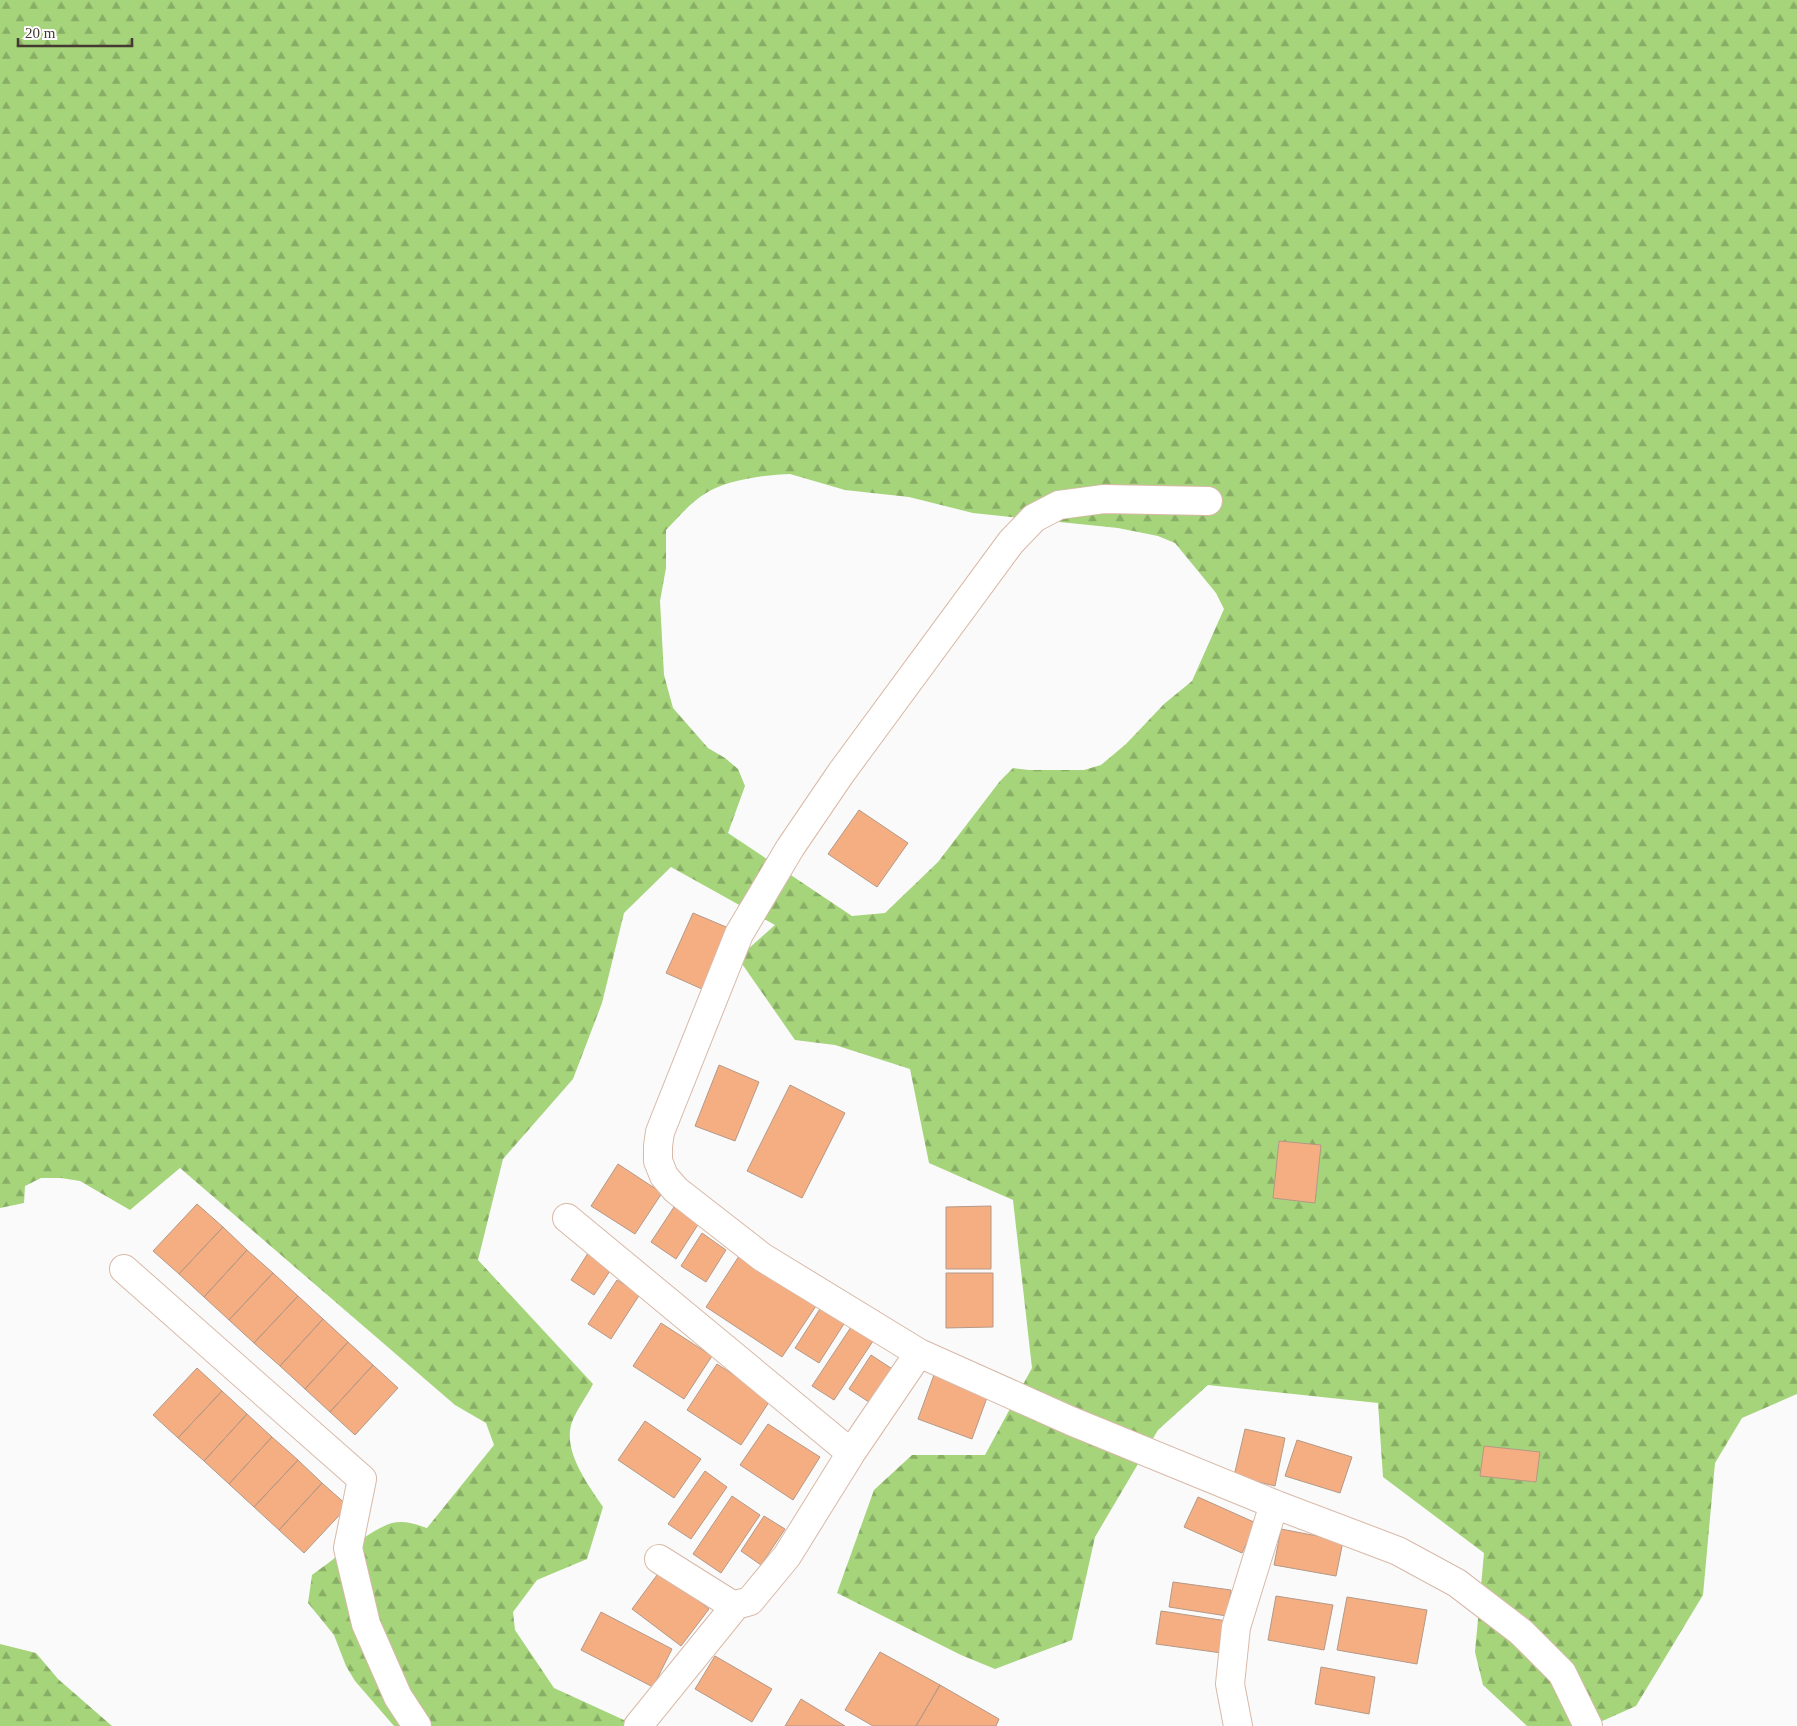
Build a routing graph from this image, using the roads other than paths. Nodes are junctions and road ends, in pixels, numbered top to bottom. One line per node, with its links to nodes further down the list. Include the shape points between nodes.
1 (1208, 501): 4 (street, via 1104,499 1059,505 1034,518 1011,542 841,773 790,848 739,934 660,1132 658,1161 664,1176 676,1190 762,1257)
2 (567, 1218): 5 (street)
3 (124, 1269): 9 (street, via 362,1479 348,1548 366,1624 398,1697)
4 (919, 1353): 5 (street); 6 (street, via 1071,1421)
5 (851, 1453): 8 (street, via 787,1556 750,1601)
6 (1274, 1504): 11 (street, via 1236,1627 1230,1684); 12 (street, via 1398,1551 1457,1583 1521,1632 1562,1673)
7 (659, 1559): 8 (street)
8 (736, 1605): 10 (street)
9 (417, 1726)
10 (638, 1726)
11 (1238, 1726)
12 (1588, 1726)

